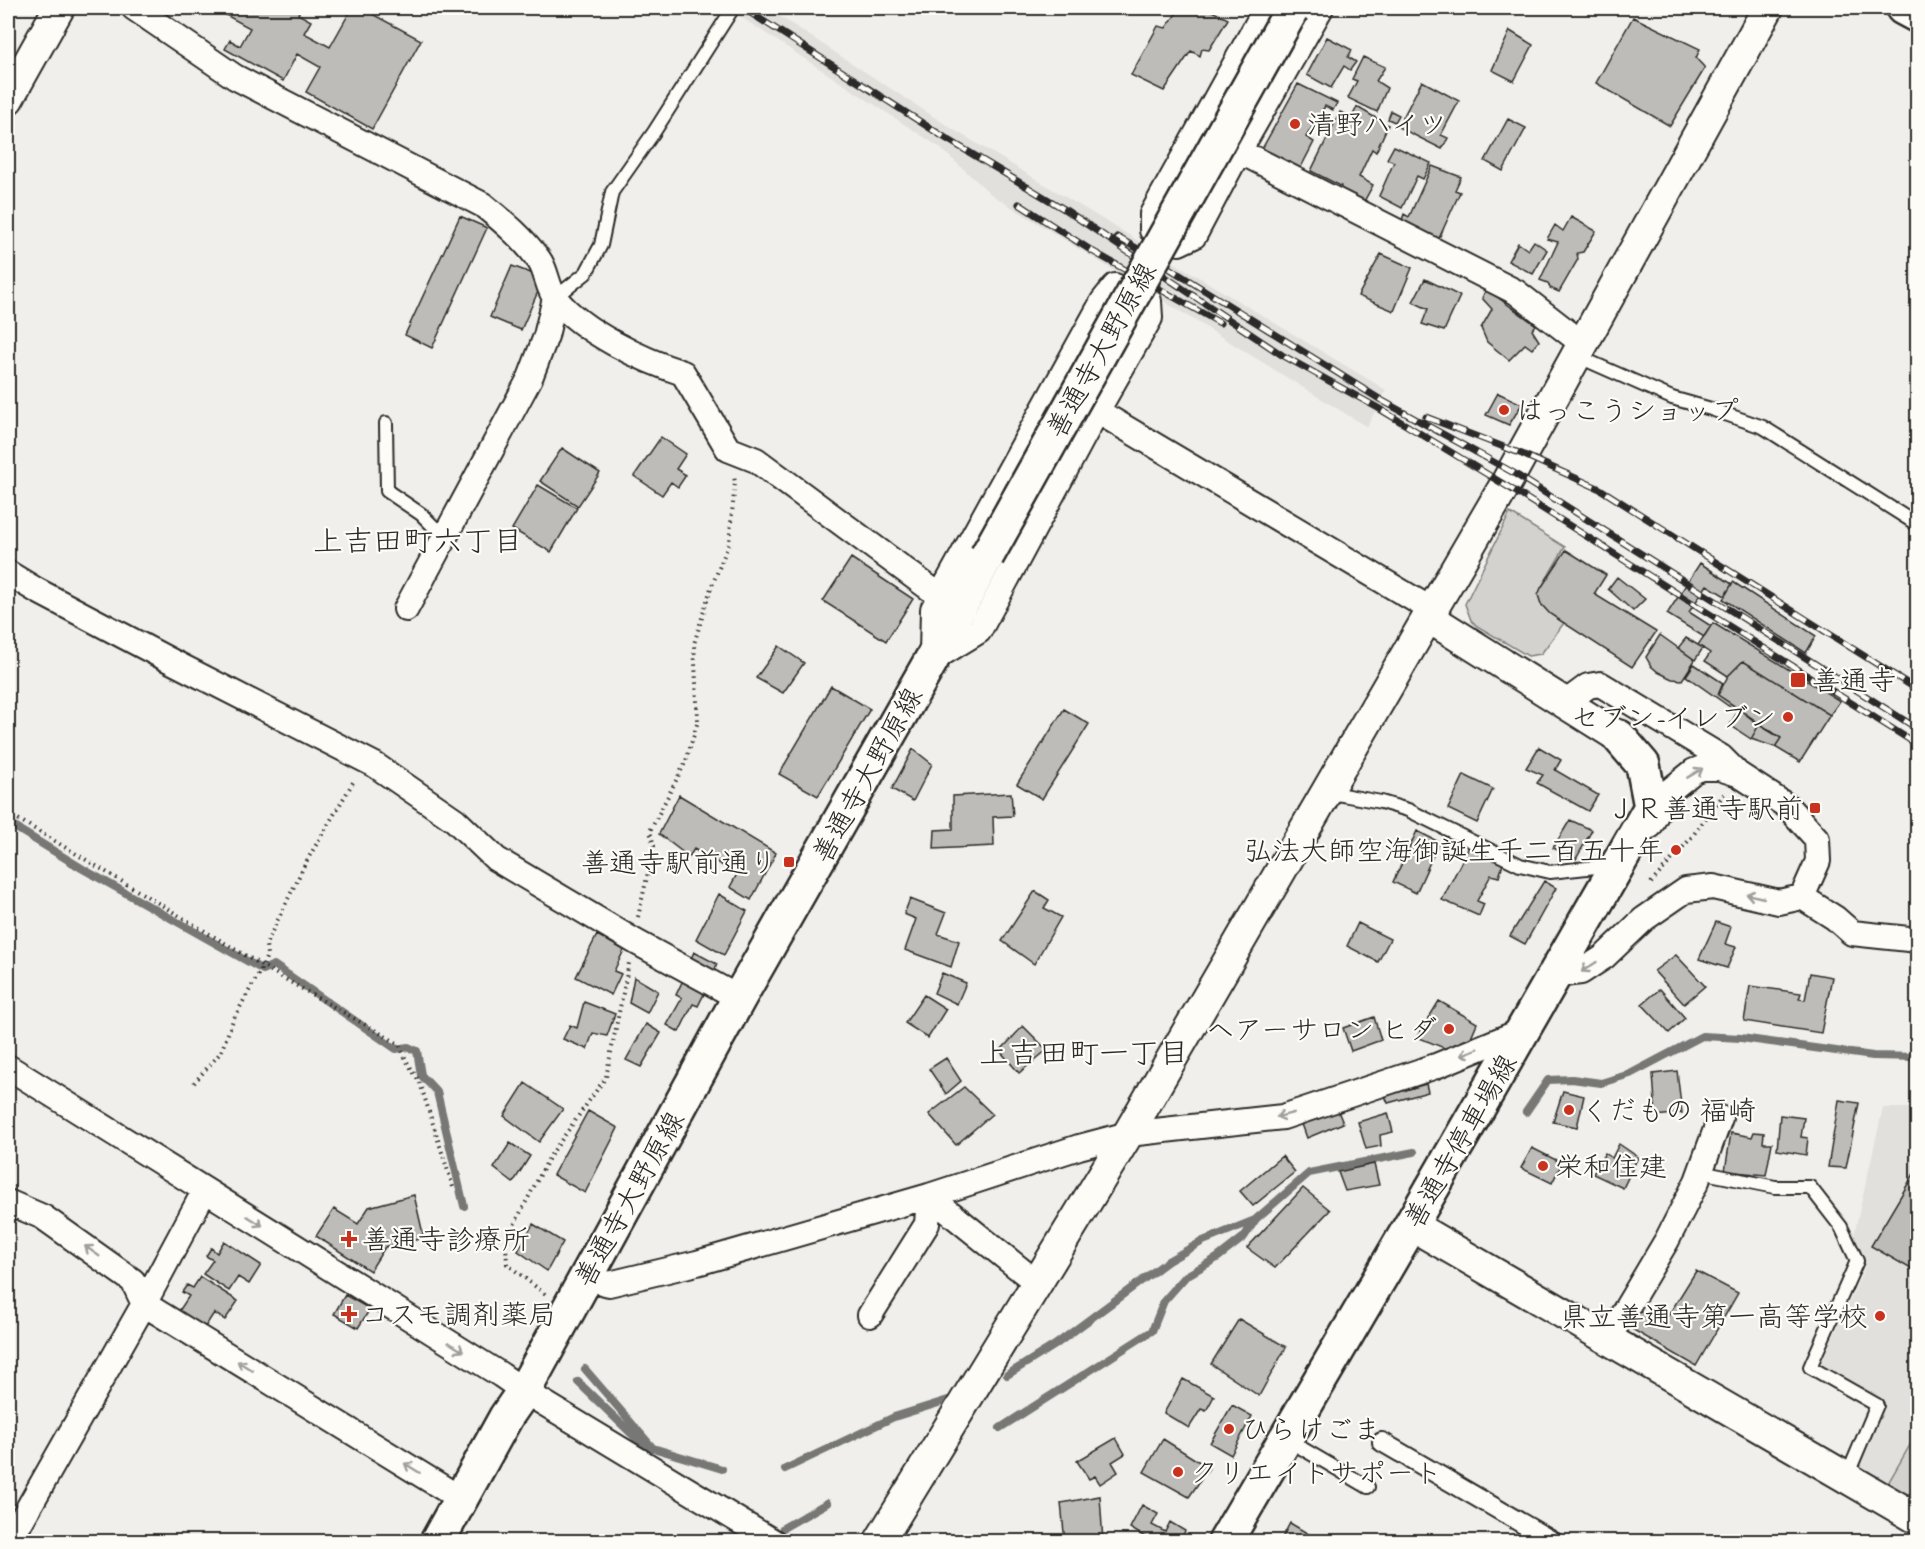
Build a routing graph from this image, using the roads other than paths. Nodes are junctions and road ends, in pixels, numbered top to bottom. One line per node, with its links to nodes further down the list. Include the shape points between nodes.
1 (59, 8): 8 (street)
2 (134, 8): 10 (street, via 235,77 483,205 516,233 541,262)
3 (733, 8): 10 (lane, via 612,192 601,245 586,273)
4 (1293, 8): 9 (street); 9 (street, via 1152,214 1152,230 1179,243 1194,236); 20 (main road, 善通寺大野原線, bridge)
5 (1768, 8): 11 (street)
6 (1903, 8): 7 (main road)
7 (1917, 16)
8 (8, 99)
9 (1239, 151): 11 (street, via 1516,292)
10 (555, 298): 15 (street, via 530,378); 17 (street, via 590,330 659,366 682,372 728,449 756,460)
11 (1580, 350): 14 (lane, via 1672,398 1764,427); 19 (street)
12 (1097, 411): 17 (street, via 1150,318 1149,301 1116,286 1103,301); 19 (street); 20 (street, via 979,631)
13 (386, 423): 15 (lane, via 387,491 421,514)
14 (1917, 525)
15 (444, 537): 18 (street)
16 (8, 573): 31 (street, via 366,761 455,820 496,858 634,941)
17 (940, 596): 20 (street, via 933,609)
18 (406, 609)
19 (1430, 614): 21 (street); 24 (street)
20 (932, 659): 31 (main road, 善通寺大野原線)
21 (1565, 703): 22 (street); 23 (street, via 1588,687 1600,684 1721,758)
22 (1618, 737): 25 (main road, 善通寺停車場線, via 1643,765 1651,807)
23 (1733, 781): 25 (street, one-way to 23, via 1646,835 1668,792 1694,771 1719,768); 26 (street, via 1787,806 1817,839 1818,861)
24 (1326, 792): 25 (lane, via 1408,810 1520,865 1550,872); 35 (street)
25 (1624, 855): 27 (main road, 善通寺停車場線)
26 (1802, 897): 28 (street, one-way to 28, via 1779,902 1713,887 1686,890); 29 (street, via 1852,933)
27 (1590, 914): 28 (street, via 1605,935); 30 (main road, 善通寺停車場線)
28 (1626, 936): 30 (street, one-way to 30, via 1581,972)
29 (1917, 940)
30 (1555, 975): 32 (main road, 善通寺停車場線)
31 (739, 998): 41 (main road, 善通寺大野原線)
32 (1524, 1030): 35 (street, one-way to 35, via 1284,1117); 40 (main road, 善通寺停車場線)
33 (8, 1067): 37 (street)
34 (1720, 1118): 36 (street)
35 (1128, 1134): 38 (street, via 1079,1146); 42 (street)
36 (1700, 1172): 45 (street, via 1667,1240); 49 (lane, via 1775,1187 1810,1187 1841,1227 1857,1262 1810,1367 1877,1405)
37 (206, 1190): 43 (street); 46 (street, one-way to 46)
38 (929, 1196): 41 (street, via 626,1281 609,1284); 42 (street); 44 (street, via 927,1224)
39 (8, 1202): 43 (street, one-way to 39, via 133,1281 43,1217)
40 (1411, 1225): 45 (street); 47 (main road, 善通寺停車場線)
41 (586, 1278): 46 (main road, 善通寺大野原線)
42 (1037, 1283): 56 (street)
43 (144, 1304): 51 (street, one-way to 43); 53 (street)
44 (870, 1315)
45 (1608, 1339): 49 (street)
46 (524, 1391): 51 (main road, 善通寺大野原線); 55 (street)
47 (1285, 1439): 50 (lane); 57 (main road, 善通寺停車場線)
48 (1382, 1442): 58 (street)
49 (1846, 1477): 52 (street)
50 (1368, 1487)
51 (461, 1499): 54 (main road, 善通寺大野原線)
52 (1917, 1519)
53 (9, 1542)
54 (437, 1542)
55 (774, 1542)
56 (879, 1542)
57 (1225, 1542)
58 (1554, 1542)

